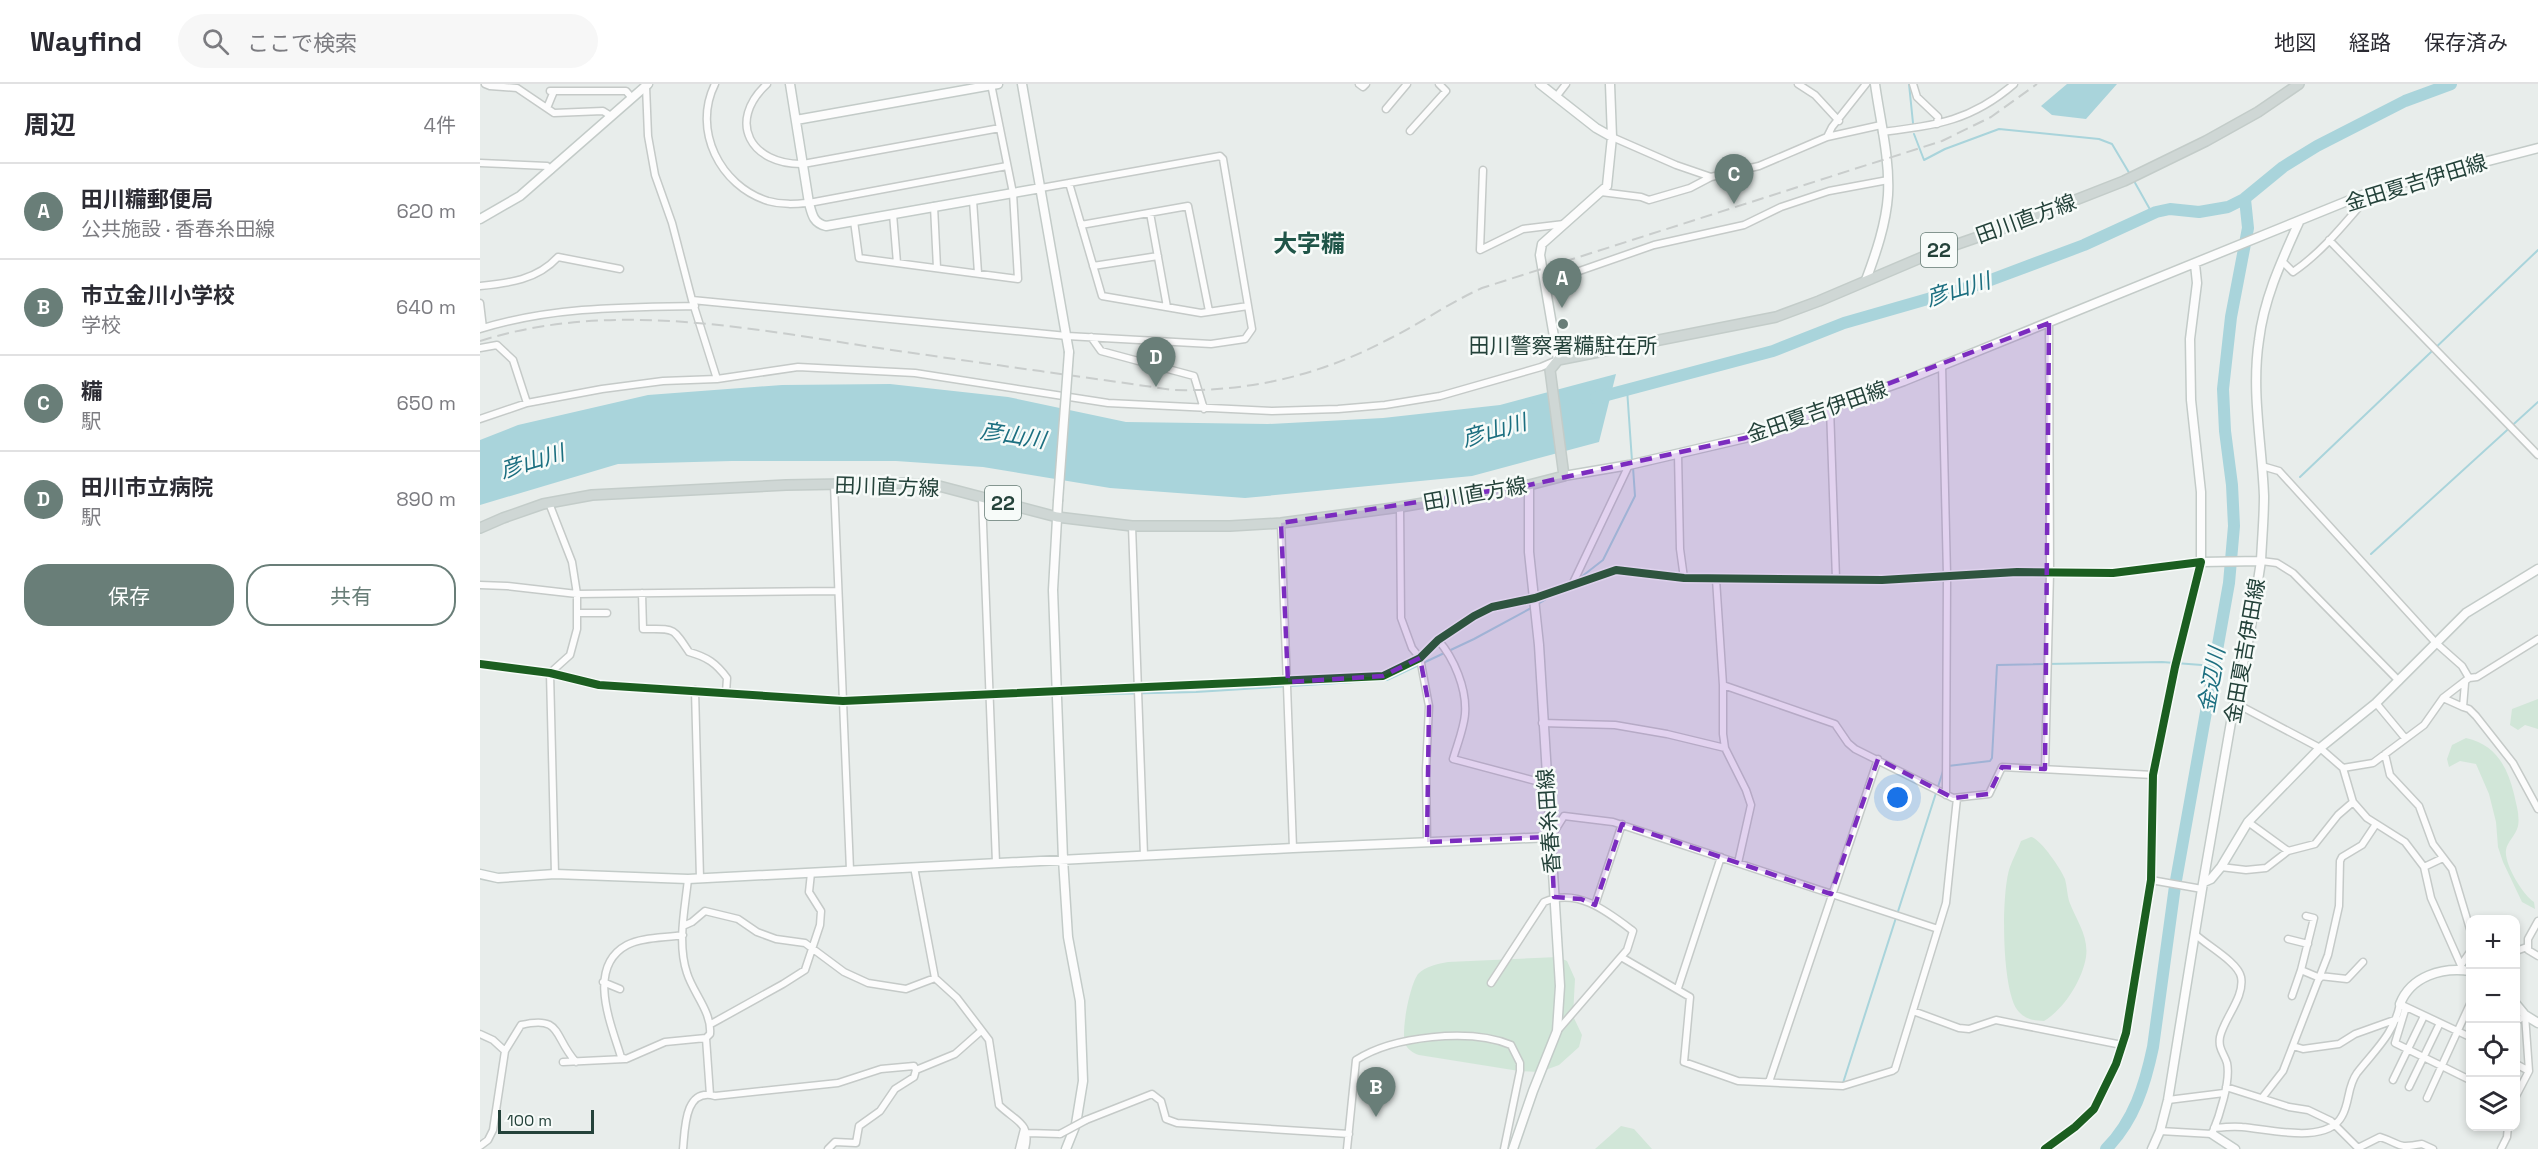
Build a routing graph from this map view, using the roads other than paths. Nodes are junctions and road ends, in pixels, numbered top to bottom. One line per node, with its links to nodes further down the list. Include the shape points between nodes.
1 (485, 84): 23 (street, via 517,88)
2 (715, 84): 48 (street, via 706,117 709,139 728,175 767,201)
3 (767, 84): 36 (street, via 749,108 747,130 751,140 771,159)
4 (789, 84): 26 (street)
5 (994, 84): 26 (street); 29 (street)
6 (1022, 84): 43 (street)
7 (1359, 84): 8 (street)
8 (1366, 84)
9 (1407, 84): 24 (street)
10 (1439, 84): 31 (street, via 1446,91)
11 (1540, 84): 21 (street)
12 (1566, 84): 21 (street)
13 (1610, 84): 32 (street)
14 (1798, 84): 27 (street)
15 (1866, 84): 27 (street)
16 (1875, 84): 30 (street)
17 (1913, 84): 28 (street, via 1917,97 1938,117)
18 (2014, 84): 28 (street, via 1982,109)
19 (2299, 84): 66 (main road, 田川直方線 / 22, via 2206,141 2124,181)
20 (647, 85): 22 (street); 70 (street, via 648,136 655,175)
21 (1556, 97): 32 (street)
22 (632, 98): 23 (street, via 626,91 552,91); 25 (street)
23 (548, 108): 25 (street, via 560,114 603,111)
24 (1386, 110)
25 (611, 116): 38 (street)
26 (796, 120): 36 (street)
27 (1839, 120): 33 (street)
28 (1937, 124): 30 (street)
29 (1000, 128): 36 (street); 37 (street)
30 (1882, 129): 33 (street); 41 (street)
31 (1410, 131)
32 (1612, 137): 40 (street); 45 (street, via 1607,186)
33 (1827, 137): 40 (street, via 1759,166)
34 (2538, 148): 44 (street, 金田夏吉伊田線)
35 (480, 163): 38 (street, via 547,166)
36 (803, 164): 48 (street)
37 (1007, 166): 46 (street); 48 (street)
38 (551, 170): 52 (street, via 520,196)
39 (1483, 170): 55 (street, via 1480,250 1523,229)
40 (1711, 177): 45 (street, via 1690,188 1649,200)
41 (1888, 180): 66 (street, via 1877,252); 67 (street, via 1828,191 1780,207 1744,225 1654,245)
42 (1069, 183): 43 (street); 56 (street); 71 (street, via 1220,156)
43 (1041, 188): 46 (street); 77 (street)
44 (2372, 191): 54 (street, 金田夏吉伊田線); 57 (street)
45 (1601, 192): 55 (street)
46 (1013, 193): 47 (street); 65 (street, via 1018,279)
47 (974, 200): 49 (street); 65 (street)
48 (809, 203): 53 (street, via 813,218 820,225)
49 (934, 206): 51 (street); 63 (street)
50 (1150, 213): 56 (street); 58 (street); 73 (street, via 1188,206)
51 (893, 214): 53 (street); 60 (street)
52 (480, 219)
53 (854, 221): 60 (street, via 859,258)
54 (2299, 222): 59 (street); 61 (street, 金田夏吉伊田線)
55 (1565, 224): 67 (street, via 1542,244)
56 (1082, 225): 62 (street)
57 (2329, 240): 59 (street, via 2293,272); 88 (street)
58 (1158, 256): 62 (street); 72 (street)
59 (2282, 261): 90 (street, via 2259,338 2256,370)
60 (897, 262): 63 (street)
61 (2195, 264): 75 (street, 金田夏吉伊田線); 101 (street, via 2191,400 2201,492)
62 (1093, 266): 72 (street, via 1102,296)
63 (937, 268): 65 (street)
64 (620, 269): 68 (street, via 558,257 539,273 510,283)
65 (978, 273)
66 (1866, 280): 80 (main road, 田川直方線 / 22, via 1776,317)
67 (1545, 283): 80 (street)
68 (480, 286)
69 (480, 303): 74 (street)
70 (694, 303): 76 (street, via 576,310); 77 (street); 82 (street)
71 (1248, 306): 73 (street); 78 (street, via 1252,329 1245,339 1211,344)
72 (1167, 307): 73 (street)
73 (1209, 311)
74 (481, 314): 76 (street)
75 (2049, 323): 81 (street, 金田夏吉伊田線); 104 (street)
76 (482, 329)
77 (1066, 336): 78 (street); 97 (street, bridge, via 1069,352)
78 (1091, 337): 85 (street, via 1101,351 1194,376)
79 (480, 348): 83 (street, via 497,345 513,360)
80 (1558, 360): 85 (street, via 1469,388 1385,405 1316,410); 91 (main road, via 1550,370)
81 (1942, 365): 84 (street, 金田夏吉伊田線); 105 (street)
82 (717, 379): 83 (street, via 622,386); 85 (street, via 798,367 915,373 1108,403)
83 (527, 403): 86 (street)
84 (1830, 408): 87 (street, 金田夏吉伊田線, via 1745,438); 108 (street)
85 (1204, 409)
86 (480, 418)
87 (1677, 454): 89 (street, 金田夏吉伊田線); 106 (street)
88 (2538, 455)
89 (1629, 465): 91 (street, 金田夏吉伊田線); 110 (street)
90 (2262, 466): 102 (street); 119 (street, via 2279,471)
91 (1564, 476): 93 (main road, 田川直方線 / 22)
92 (834, 484): 94 (main road, 田川直方線 / 22, via 939,486); 95 (main road, 田川直方線 / 22, via 592,495); 111 (street)
93 (1529, 485): 96 (main road, 田川直方線 / 22); 114 (street, 香春糸田線, via 1529,552)
94 (982, 498): 97 (main road, 田川直方線 / 22); 131 (street)
95 (549, 503): 100 (main road, 田川直方線 / 22); 113 (street, via 572,561)
96 (1400, 507): 98 (main road, 田川直方線 / 22); 120 (street, via 1401,618)
97 (1057, 517): 99 (main road, 田川直方線 / 22); 130 (street, via 1053,590)
98 (1281, 523): 99 (main road, 田川直方線 / 22); 125 (street)
99 (1132, 526): 127 (street)
100 (480, 528)
101 (2203, 561): 102 (street, 金田夏吉伊田線); 104 (street, via 2113,573); 145 (street, via 2175,667)
102 (2261, 561): 124 (street, via 2277,563 2293,573); 134 (street, 金田夏吉伊田線)
103 (2538, 568): 119 (street, via 2466,613)
104 (2050, 573): 105 (street); 144 (street)
105 (1947, 575): 108 (street); 147 (street)
106 (1684, 578): 107 (street); 110 (street, via 1616,570)
107 (1716, 579): 108 (street); 126 (street)
108 (1836, 579)
109 (480, 585): 113 (street)
110 (1572, 585): 114 (street)
111 (838, 591): 112 (street); 133 (street)
112 (642, 593): 113 (street); 129 (street, via 643,629 671,629 677,633 689,652 707,657 718,666 727,678)
113 (578, 594): 115 (street)
114 (1535, 598): 118 (street, via 1492,607); 137 (street, 香春糸田線)
115 (577, 613): 116 (street); 122 (street, via 570,655)
116 (607, 613)
117 (2538, 639): 123 (street)
118 (1438, 640): 120 (street); 146 (street, via 1448,651 1464,700 1465,715 1452,759)
119 (2436, 643): 123 (street, via 2462,666); 124 (street)
120 (1420, 658): 125 (street, via 1383,676); 155 (street, via 1429,706)
121 (480, 664): 122 (street)
122 (550, 673): 128 (street, via 598,685); 170 (street)
123 (2467, 680): 132 (street); 136 (street)
124 (2398, 681): 135 (street)
125 (1288, 682): 127 (street); 156 (street)
126 (1724, 685): 139 (street); 142 (street, via 1835,724 1848,743)
127 (1140, 687): 130 (street); 158 (street)
128 (695, 690): 129 (street); 171 (street)
129 (726, 693): 133 (street)
130 (1057, 693): 131 (street); 161 (street)
131 (990, 695): 133 (street); 162 (street)
132 (2443, 698): 136 (street); 138 (street, via 2424,725)
133 (843, 701): 167 (street)
134 (2235, 703): 140 (street); 174 (street, 金田夏吉伊田線)
135 (2376, 704): 138 (street); 140 (street)
136 (2463, 707): 150 (street, via 2476,716 2513,763)
137 (1542, 723): 139 (street, via 1615,725); 146 (street, 香春糸田線)
138 (2405, 738): 141 (street)
139 (1725, 748): 163 (street, via 1751,805)
140 (2320, 748): 143 (street); 151 (street)
141 (2385, 754): 143 (street, via 2364,766); 160 (street, via 2390,775 2419,806 2429,836)
142 (1878, 759): 147 (street); 175 (street)
143 (2343, 768): 149 (street)
144 (2045, 769): 145 (street); 148 (street, via 2002,767 1989,794)
145 (2153, 775): 173 (street)
146 (1547, 784): 154 (street, 香春糸田線)
147 (1946, 795): 148 (street)
148 (1956, 798): 182 (street, via 1946,903)
149 (2353, 802): 153 (street); 157 (street, via 2338,814 2315,844)
150 (2538, 809)
151 (2248, 822): 157 (street); 165 (street)
152 (1622, 824): 154 (street, via 1564,816); 159 (street); 177 (street)
153 (2376, 824): 166 (street, via 2405,842); 195 (street, via 2362,845 2340,861 2336,923)
154 (1551, 837): 155 (street); 176 (street, 香春糸田線)
155 (1427, 842): 156 (street)
156 (1293, 848): 158 (street)
157 (2288, 851): 165 (street, via 2266,868)
158 (1144, 855): 161 (street)
159 (1721, 857): 163 (street); 199 (street)
160 (2443, 858): 166 (street); 179 (street, via 2452,869)
161 (1064, 860): 162 (street); 251 (street, via 1068,937 1080,1001 1083,1081 1076,1124)
162 (996, 862): 164 (street)
163 (1738, 863): 175 (street)
164 (914, 867): 167 (street); 196 (street)
165 (2221, 867): 174 (street)
166 (2424, 867): 193 (street, via 2431,898)
167 (850, 870): 168 (street)
168 (811, 873): 171 (street); 188 (street, via 809,892 820,911)
169 (480, 874): 170 (street, via 510,878)
170 (555, 874): 172 (street)
171 (700, 878): 172 (street)
172 (688, 879): 181 (street)
173 (2154, 881): 174 (street); 217 (street)
174 (2201, 886): 183 (street, 金田夏吉伊田線)
175 (1831, 894): 182 (street); 231 (street)
176 (1554, 897): 177 (street, via 1581,899); 198 (street, via 1544,902); 211 (street, 香春糸田線, via 1560,987)
177 (1595, 905): 191 (street, via 1633,931)
178 (2306, 916): 186 (street, via 2314,918)
179 (2466, 916)
180 (2538, 921): 187 (street)
181 (683, 926): 184 (street); 188 (street, via 705,911 738,920 776,939 796,940)
182 (1938, 929): 203 (street)
183 (2195, 934): 234 (street, via 2229,960 2241,979 2219,1047 2227,1063); 238 (street, 金田夏吉伊田線)
184 (683, 935): 197 (street, via 626,945 610,960); 210 (street, via 687,975)
185 (2288, 939): 186 (street)
186 (2307, 944): 194 (street)
187 (2527, 947): 189 (street); 190 (street)
188 (813, 948): 196 (street, via 844,972 868,983 906,989); 210 (street, via 805,970)
189 (2520, 950)
190 (2538, 956)
191 (1621, 957): 199 (street); 211 (street)
192 (2363, 962): 195 (street, via 2347,979)
193 (2465, 969): 202 (street, via 2425,976 2406,991)
194 (2301, 970): 195 (street); 201 (street)
195 (2320, 977): 218 (street)
196 (935, 978): 212 (street, via 957,998)
197 (603, 982): 200 (street); 222 (street, via 609,1019 621,1057)
198 (1491, 982)
199 (1678, 988): 231 (street, via 1690,997 1684,1062 1738,1081)
200 (620, 989)
201 (2292, 996)
202 (2403, 1006): 205 (street); 207 (street); 219 (street, via 2395,1043)
203 (1913, 1011): 217 (street, via 1959,1028 1969,1029 1996,1020); 231 (street, via 1895,1070 1844,1086)
204 (2466, 1012): 213 (street)
205 (2424, 1016): 208 (street); 219 (street)
206 (2520, 1017): 209 (street); 228 (street)
207 (2397, 1019): 218 (street, via 2339,1044 2302,1049); 239 (street, via 2350,1086 2342,1118)
208 (2440, 1023): 213 (street); 221 (street)
209 (2538, 1023)
210 (711, 1024): 216 (street)
211 (1557, 1030): 254 (street, 香春糸田線)
212 (981, 1031): 227 (street, via 955,1053); 240 (street, via 989,1040 999,1105)
213 (2457, 1031): 215 (street); 226 (street)
214 (480, 1034): 220 (street)
215 (2466, 1035)
216 (706, 1038): 222 (street, via 658,1043); 235 (street)
217 (2122, 1045): 255 (street, via 2108,1084 2094,1108)
218 (2294, 1046): 236 (street, via 2283,1071)
219 (2407, 1049): 221 (street); 230 (street)
220 (505, 1051): 224 (street, via 521,1025 544,1021 557,1031); 245 (street, via 493,1130)
221 (2423, 1058): 226 (street); 232 (street)
222 (626, 1059): 224 (street)
223 (563, 1062): 224 (street)
224 (576, 1062)
225 (2520, 1066): 228 (street)
226 (2441, 1067): 229 (street); 237 (street)
227 (916, 1070): 235 (street, via 914,1066 891,1068 838,1083); 248 (street, via 910,1081 895,1089 880,1111 859,1126 856,1143 835,1142)
228 (2529, 1071): 233 (street)
229 (2466, 1078)
230 (2393, 1080)
231 (1768, 1082)
232 (2409, 1087)
233 (2520, 1088)
234 (2225, 1090): 236 (street); 238 (street); 242 (street)
235 (710, 1095): 247 (street, via 691,1102)
236 (2262, 1098): 239 (street, via 2308,1110)
237 (2427, 1098)
238 (2168, 1100): 241 (street, 金田夏吉伊田線)
239 (2335, 1125): 242 (street, via 2305,1134 2240,1126); 246 (street, via 2358,1148 2380,1137)
240 (1026, 1129): 244 (street, bridge, via 1060,1134 1152,1094 1161,1101 1166,1119 1177,1123); 249 (street); 250 (street)
241 (2160, 1131): 242 (street); 256 (street, 金田夏吉伊田線)
242 (2213, 1131): 257 (street)
243 (2508, 1131): 260 (street)
244 (1349, 1134): 252 (street); 253 (street, via 1356,1060 1369,1052 1432,1037 1479,1035 1511,1045 1520,1063)
245 (480, 1146)
246 (2395, 1147): 258 (street)
247 (683, 1149)
248 (828, 1149)
249 (1019, 1149)
250 (1025, 1149)
251 (1065, 1149)
252 (1347, 1149)
253 (1504, 1149)
254 (1514, 1149)
255 (2045, 1149)
256 (2152, 1149)
257 (2235, 1149)
258 (2403, 1149): 259 (street, via 2422,1144)
259 (2433, 1149)
260 (2502, 1149)

